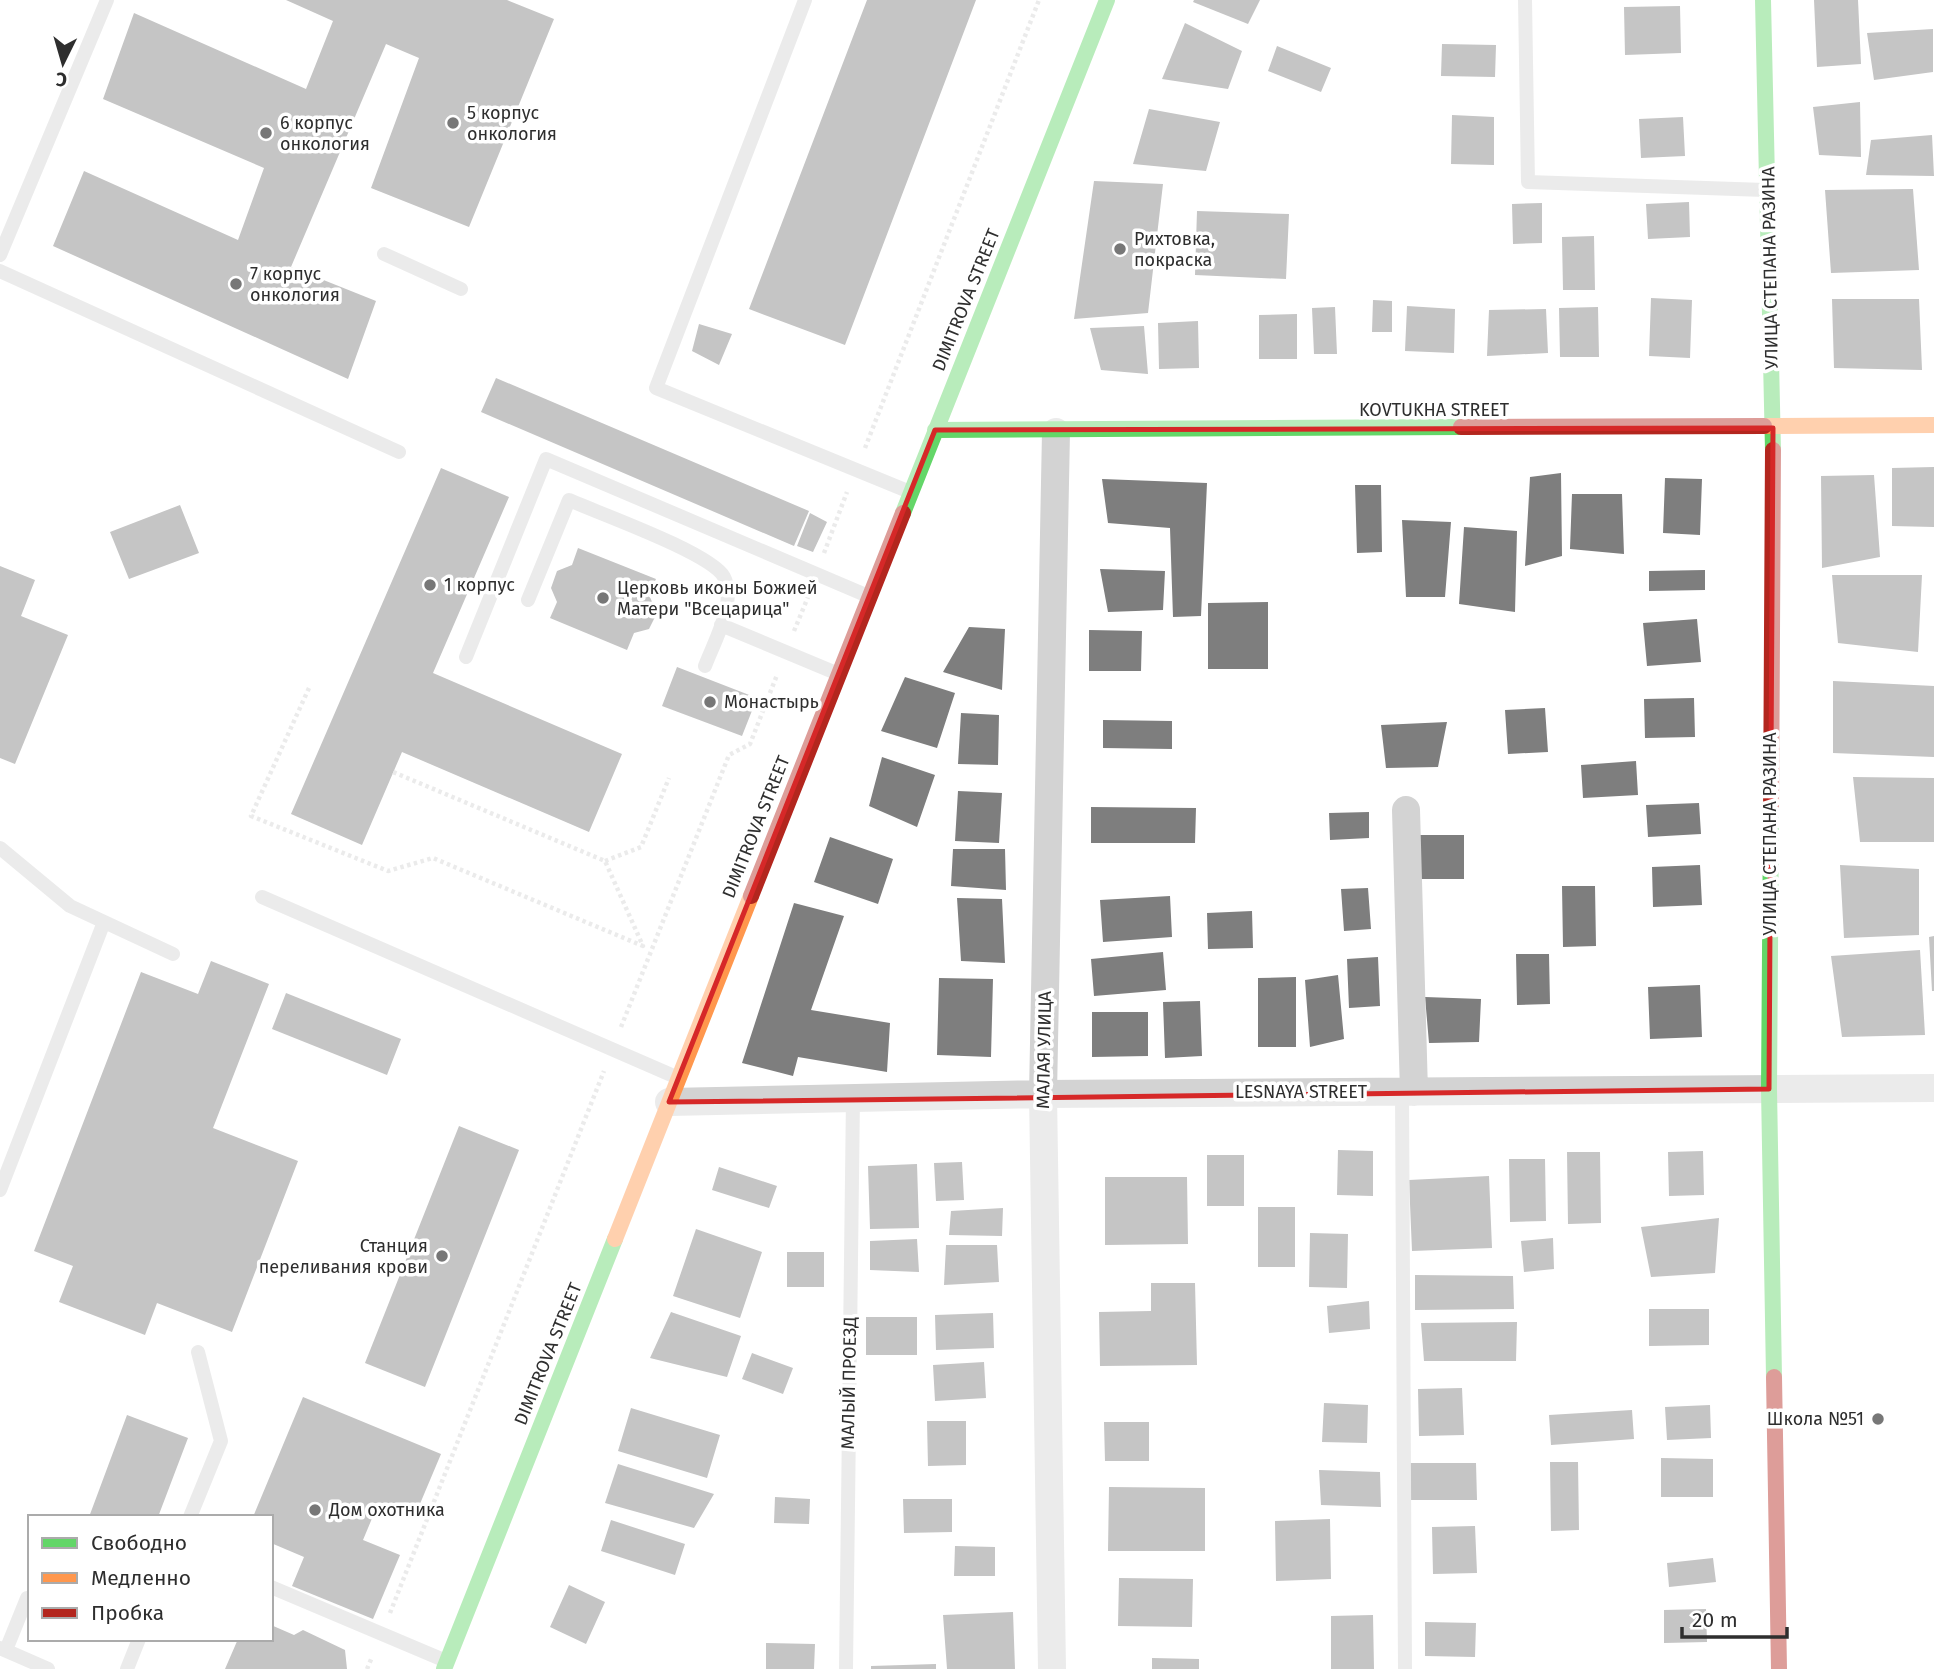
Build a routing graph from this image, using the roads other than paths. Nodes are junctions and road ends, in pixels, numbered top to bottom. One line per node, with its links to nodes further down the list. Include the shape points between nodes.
1 (107, 0): 8 (lane)
2 (804, 0): 16 (lane, via 656,388)
3 (1107, 0): 13 (street, DIMITROVA STREET)
4 (1525, 0): 6 (lane, via 1528,182)
5 (1763, 0): 6 (street, УЛИЦА СТЕПАНА РАЗИНА)
6 (1768, 191): 12 (street, УЛИЦА СТЕПАНА РАЗИНА)
7 (384, 254): 10 (lane)
8 (0, 255)
9 (0, 271): 15 (lane)
10 (461, 289)
11 (1934, 425): 12 (street, KOVTUKHA STREET)
12 (1773, 428): 14 (street, KOVTUKHA STREET); 28 (street, УЛИЦА СТЕПАНА РАЗИНА)
13 (935, 430): 14 (street, KOVTUKHA STREET); 16 (street, DIMITROVA STREET)
14 (1056, 432): 32 (street, МАЛАЯ УЛИЦА)
15 (399, 452)
16 (911, 492): 17 (street, DIMITROVA STREET)
17 (869, 597): 20 (lane, via 546,459); 22 (street, DIMITROVA STREET)
18 (528, 600): 19 (lane, via 569,500 706,559 724,577 727,599)
19 (721, 625): 21 (lane); 22 (lane)
20 (466, 657)
21 (705, 666)
22 (838, 674): 30 (street, DIMITROVA STREET)
23 (1406, 810): 31 (street)
24 (0, 848): 26 (lane, via 70,906)
25 (262, 897): 30 (lane, via 612,1050)
26 (104, 922): 27 (lane); 34 (lane)
27 (173, 954)
28 (1769, 1088): 29 (street, LESNAYA STREET); 31 (street, LESNAYA STREET); 47 (street, УЛИЦА СТЕПАНА РАЗИНА)
29 (1934, 1088)
30 (673, 1090): 33 (street, LESNAYA STREET); 41 (street, DIMITROVA STREET)
31 (1408, 1092): 32 (street, LESNAYA STREET); 46 (lane)
32 (1043, 1094): 33 (street, LESNAYA STREET); 45 (street, МАЛАЯ УЛИЦА)
33 (853, 1096): 44 (lane, МАЛЫЙ ПРОЕЗД)
34 (0, 1190)
35 (198, 1352): 36 (lane, via 221,1441)
36 (191, 1515)
37 (273, 1588): 41 (lane)
38 (27, 1598): 40 (lane)
39 (138, 1641): 43 (lane)
40 (3, 1649): 42 (lane)
41 (446, 1665)
42 (48, 1669)
43 (127, 1669)
44 (846, 1669)
45 (1052, 1669)
46 (1405, 1669)
47 (1779, 1669)

